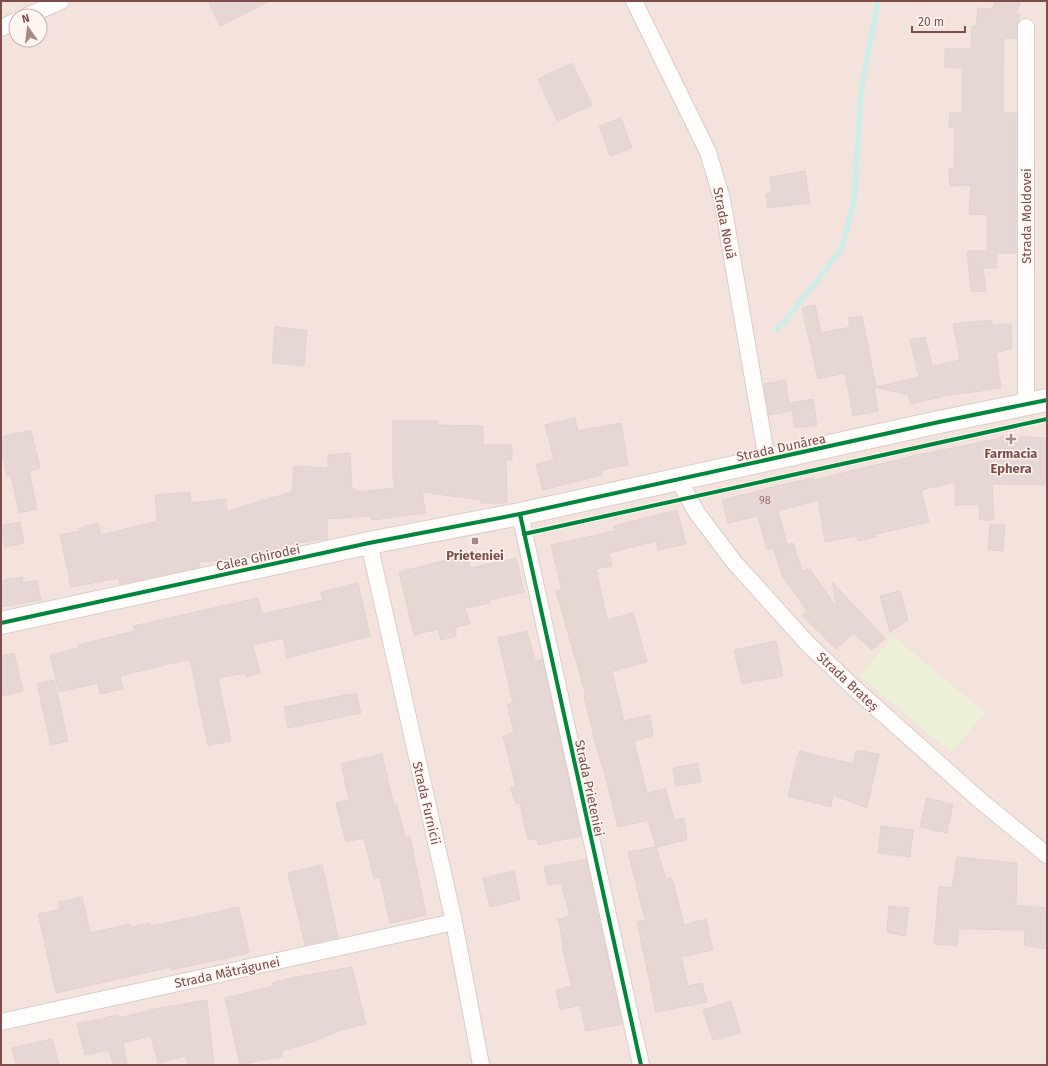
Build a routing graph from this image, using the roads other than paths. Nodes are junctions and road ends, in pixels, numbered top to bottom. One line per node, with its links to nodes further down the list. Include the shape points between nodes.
1 (61, 1): 3 (street)
2 (634, 1): 7 (street, Strada Nouă, via 708,152 720,192)
3 (45, 8)
4 (1026, 27): 6 (street, Strada Moldovei)
5 (1047, 400): 6 (street, Strada Dunărea)
6 (1026, 405): 7 (street, Strada Dunărea)
7 (767, 460): 8 (street, Strada Dunărea)
8 (678, 479): 9 (street, Strada Dunărea); 12 (street, Strada Brateș, via 697,513 734,562 807,643 982,802)
9 (520, 514): 10 (street, Calea Ghirodei); 16 (street, Strada Prieteniei)
10 (369, 542): 11 (street, Calea Ghirodei); 13 (street, Strada Furnicii)
11 (1, 623)
12 (1047, 855)
13 (454, 922): 14 (street, Strada Mătrăgunei); 15 (street, Strada Furnicii)
14 (1, 1022)
15 (481, 1065)
16 (640, 1065)

